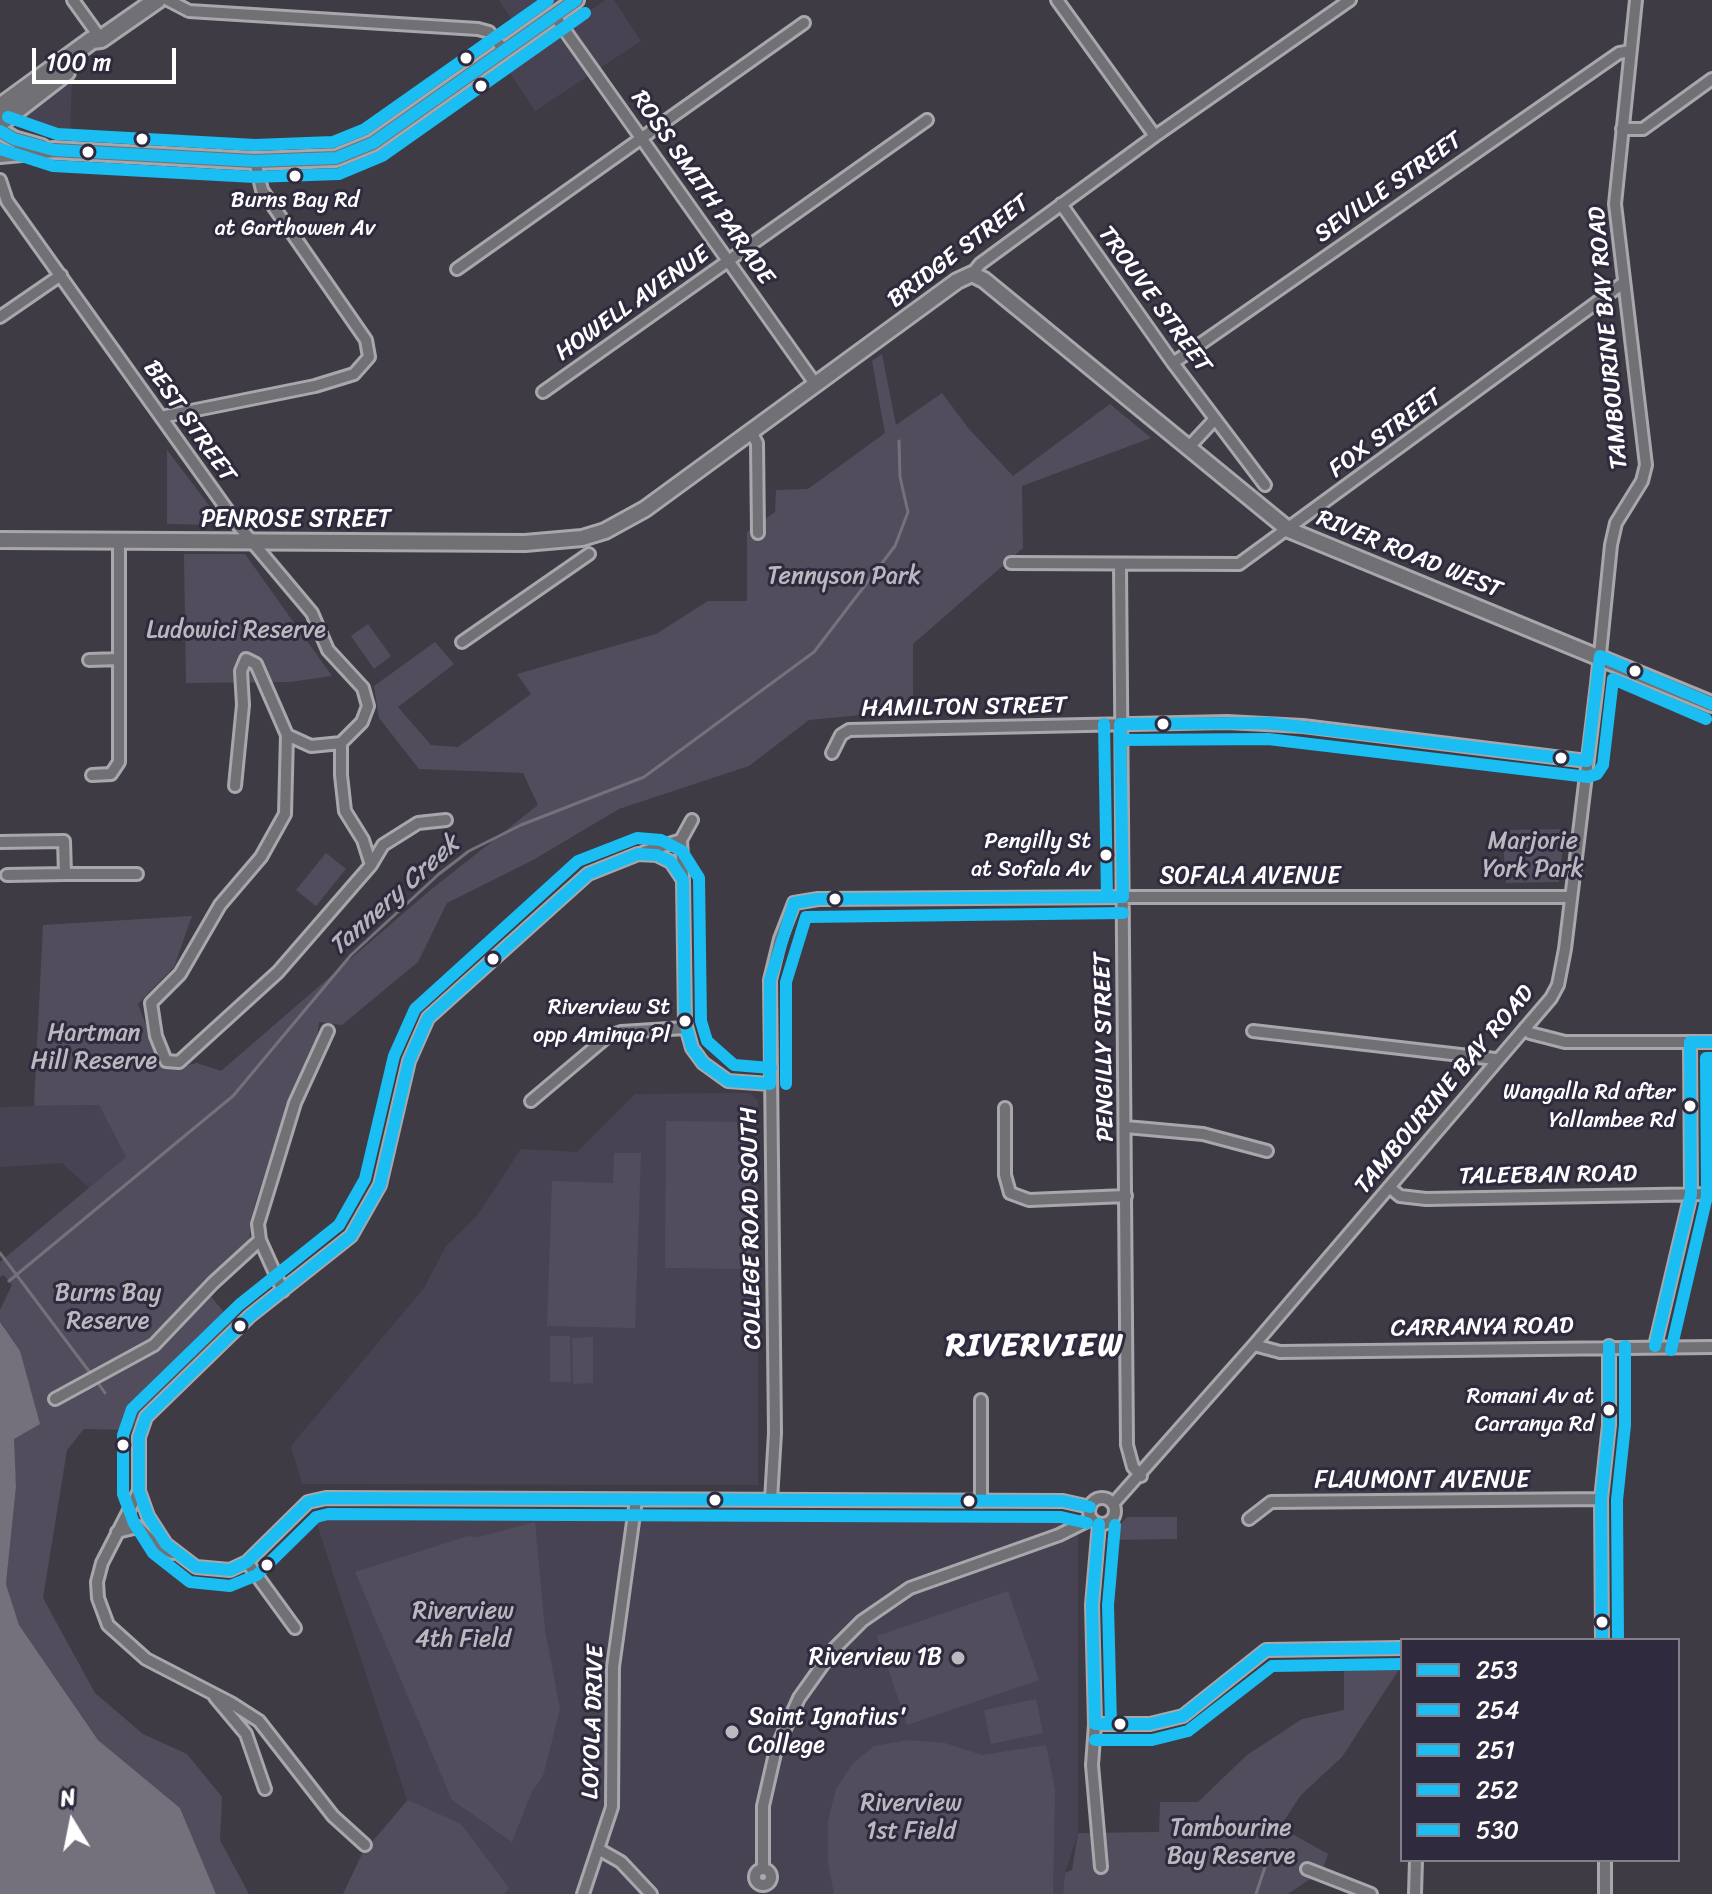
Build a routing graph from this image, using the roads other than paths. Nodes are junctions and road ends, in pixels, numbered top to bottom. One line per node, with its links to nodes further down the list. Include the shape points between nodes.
1 (73, 0): 10 (street)
2 (157, 0): 10 (main road)
3 (168, 0): 11 (street, via 189,11 478,29 489,32)
4 (576, 0): 8 (main road)
5 (1057, 0): 19 (street)
6 (1350, 0): 19 (street, BRIDGE STREET)
7 (1636, 0): 12 (street, TAMBOURINE BAY ROAD)
8 (554, 15): 11 (main road); 20 (street, ROSS SMITH PARADE)
9 (804, 23): 20 (street)
10 (101, 39): 14 (main road, via 92,40); 16 (main road, via 98,48)
11 (504, 50): 23 (main road, via 359,150 323,160)
12 (1630, 51): 17 (street, TAMBOURINE BAY ROAD); 32 (street, SEVILLE STREET, via 1619,53)
13 (1712, 79): 17 (street, via 1643,129)
14 (0, 107)
15 (927, 120): 26 (street, HOWELL AVENUE)
16 (0, 123)
17 (1622, 129): 30 (street, TAMBOURINE BAY ROAD, via 1615,204)
18 (0, 131): 21 (main road)
19 (1155, 136): 25 (street, BRIDGE STREET)
20 (642, 138): 26 (street, ROSS SMITH PARADE); 27 (street)
21 (54, 150): 22 (main road); 23 (main road)
22 (0, 155)
23 (255, 161): 35 (street, via 262,190 366,340 369,357 354,374 315,386)
24 (0, 180): 29 (street, BEST STREET, via 7,201)
25 (1061, 204): 28 (street, BRIDGE STREET); 32 (street, TROUVE STREET)
26 (728, 261): 33 (street, ROSS SMITH PARADE); 34 (street, HOWELL AVENUE)
27 (457, 269)
28 (972, 274): 33 (main road, BRIDGE STREET); 38 (main road, RIVER ROAD WEST)
29 (61, 275): 31 (street); 35 (street, BEST STREET)
30 (1622, 284): 40 (street, FOX STREET); 50 (street, TAMBOURINE BAY ROAD, via 1646,465 1616,523)
31 (0, 317)
32 (1173, 363): 36 (street, TROUVE STREET)
33 (816, 385): 37 (main road, BRIDGE STREET)
34 (543, 392)
35 (161, 417): 45 (street, BEST STREET)
36 (1215, 419): 38 (street); 39 (street, TROUVE STREET)
37 (751, 432): 41 (street, via 757,443); 42 (main road, BRIDGE STREET, via 645,509)
38 (1189, 447): 40 (main road, RIVER ROAD WEST)
39 (1265, 485)
40 (1289, 530): 48 (street, FOX STREET, via 1239,564); 50 (main road, RIVER ROAD WEST)
41 (758, 533)
42 (592, 536): 45 (main road, PENROSE STREET, via 525,543)
43 (0, 540): 44 (main road, PENROSE STREET)
44 (119, 541): 45 (main road, PENROSE STREET); 51 (street)
45 (252, 541): 56 (street, BEST STREET, via 312,613 328,650 363,688 368,706 362,722)
46 (589, 554): 49 (street)
47 (1011, 563): 48 (street, FOX STREET)
48 (1120, 565): 54 (street, PENGILLY STREET)
49 (462, 642)
50 (1600, 656): 53 (main road, RIVER ROAD WEST); 58 (street, TAMBOURINE BAY ROAD)
51 (119, 659): 52 (street); 59 (street, via 119,762 111,774)
52 (89, 660)
53 (1712, 704)
54 (1120, 724): 57 (street, HAMILTON STREET, via 849,730); 58 (street, HAMILTON STREET, via 1269,723); 71 (street, PENGILLY STREET)
55 (287, 735): 56 (street, via 311,746); 60 (street, via 256,664 246,659); 66 (street, via 285,814 261,857 220,905 180,974 151,1003 166,1061 179,1062 253,995)
56 (341, 743): 66 (street, via 345,811)
57 (832, 753)
58 (1587, 761): 72 (street, TAMBOURINE BAY ROAD)
59 (92, 775)
60 (235, 786)
61 (446, 820): 66 (street, via 418,823 383,845)
62 (692, 820): 63 (street)
63 (681, 840): 65 (street); 70 (street)
64 (0, 842): 67 (street, via 64,841)
65 (638, 854): 70 (street, via 665,858); 91 (street, via 588,874 428,1018 412,1052 374,1201 351,1236)
66 (371, 865)
67 (65, 874): 68 (street); 69 (street)
68 (137, 874)
69 (7, 875)
70 (683, 880): 74 (street)
71 (1123, 897): 72 (street, SOFALA AVENUE); 73 (street, SOFALA AVENUE, via 805,900); 84 (street, PENGILLY STREET)
72 (1571, 897): 75 (street, TAMBOURINE BAY ROAD, via 1558,985)
73 (789, 910): 81 (street, COLLEGE ROAD SOUTH, via 770,980)
74 (685, 1028): 81 (street, via 697,1056 718,1076); 82 (street, via 607,1037)
75 (1525, 1028): 78 (street, via 1565,1042); 80 (street, TAMBOURINE BAY ROAD)
76 (328, 1031): 90 (street, via 295,1103 261,1207)
77 (1253, 1031): 80 (street)
78 (1690, 1042): 79 (street); 87 (street)
79 (1712, 1042)
80 (1495, 1059): 86 (street, TAMBOURINE BAY ROAD)
81 (770, 1084): 102 (street, COLLEGE ROAD SOUTH, via 775,1433)
82 (531, 1101)
83 (1005, 1108): 89 (street, via 1010,1193 1029,1200)
84 (1126, 1127): 85 (street, via 1203,1134); 89 (street, PENGILLY STREET)
85 (1267, 1151)
86 (1389, 1187): 87 (street, TALEEBAN ROAD, via 1400,1196 1426,1199); 92 (street, TAMBOURINE BAY ROAD)
87 (1691, 1194): 88 (street, TALEEBAN ROAD); 94 (street)
88 (1712, 1194)
89 (1126, 1196): 98 (street, PENGILLY STREET, via 1127,1445)
90 (260, 1240): 91 (street); 96 (street, via 154,1345)
91 (283, 1291): 99 (street, via 228,1336 146,1417 139,1437)
92 (1254, 1345): 93 (street, CARRANYA ROAD, via 1280,1352); 98 (street, TAMBOURINE BAY ROAD)
93 (1609, 1346): 94 (street, CARRANYA ROAD); 100 (street, via 1609,1425)
94 (1655, 1346): 95 (street, CARRANYA ROAD)
95 (1712, 1347)
96 (55, 1399)
97 (981, 1400): 103 (street)
98 (1141, 1476): 104 (street, TAMBOURINE BAY ROAD)
99 (139, 1491): 108 (street); 109 (street, via 153,1524)
100 (1601, 1499): 106 (street, FLAUMONT AVENUE, via 1271,1502); 112 (street)
101 (636, 1500): 102 (street); 110 (street, via 316,1499 292,1514); 118 (street, LOYOLA DRIVE, via 613,1667 612,1807)
102 (771, 1500): 103 (street)
103 (981, 1501): 105 (street, via 1074,1502)
104 (1113, 1504): 105 (street, via 1102,1498); 107 (street, TAMBOURINE BAY ROAD, via 1113,1518)
105 (1090, 1507): 107 (street)
106 (1249, 1519)
107 (1095, 1522): 115 (street); 123 (street, via 910,1588 834,1649 799,1698 776,1749 763,1806 763,1869 755,1878)
108 (117, 1532): 109 (street, via 138,1527 158,1547); 114 (street, via 97,1582 108,1625 146,1659)
109 (177, 1556): 110 (street, via 214,1571)
110 (247, 1562): 111 (street)
111 (295, 1628)
112 (1602, 1638)
113 (1400, 1648): 115 (street, via 1266,1650 1183,1716 1150,1724)
114 (211, 1693): 116 (street, via 246,1734); 117 (street, via 259,1721 333,1816)
115 (1095, 1724): 121 (street, via 1092,1778)
116 (265, 1789)
117 (365, 1845)
118 (600, 1850): 124 (street, LOYOLA DRIVE); 125 (street, via 621,1862)
119 (1416, 1862): 127 (street)
120 (1605, 1862): 128 (street)
121 (1101, 1867)
122 (1307, 1869): 126 (street)
123 (763, 1889)
124 (583, 1894)
125 (651, 1894)
126 (1371, 1894)
127 (1415, 1894)
128 (1605, 1894)

